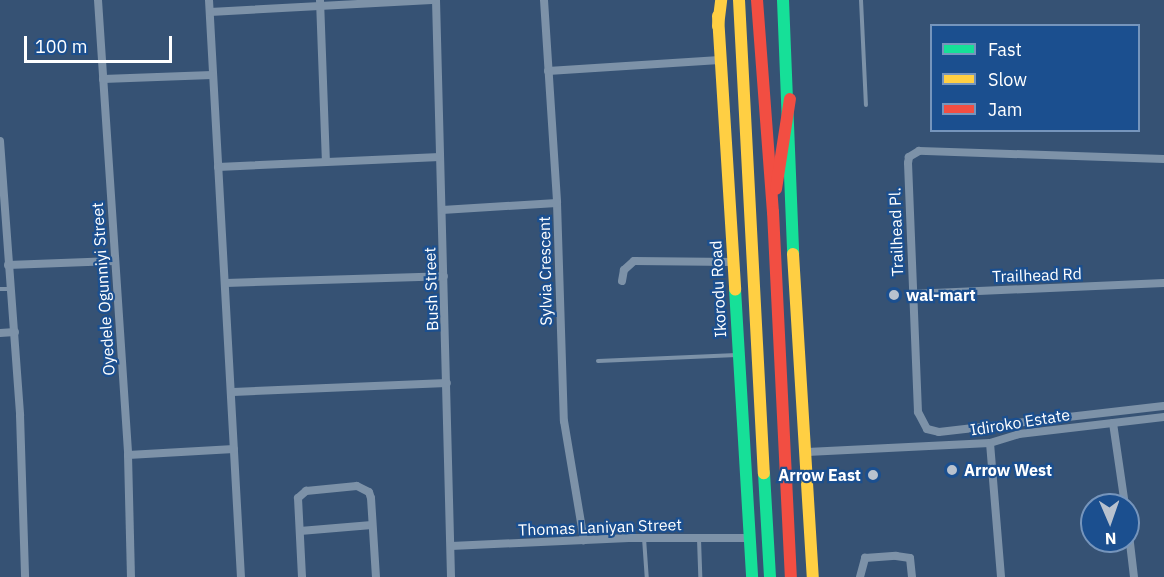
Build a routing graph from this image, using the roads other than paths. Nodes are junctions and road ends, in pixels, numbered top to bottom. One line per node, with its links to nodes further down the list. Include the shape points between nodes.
1 (98, 0): 15 (street, Oyedele Ogunniyi Street)
2 (209, 0): 11 (street)
3 (434, 0): 10 (street); 19 (street, Bush Street)
4 (544, 0): 13 (street, Sylvia Crescent)
5 (719, 0): 12 (main road, Ikorodu Road)
6 (739, 0): 68 (main road)
7 (757, 0): 25 (main road)
8 (783, 0): 16 (main road)
9 (861, 0): 17 (lane)
10 (320, 3): 11 (street); 21 (street)
11 (210, 12): 14 (street)
12 (720, 60): 13 (street); 27 (main road, Ikorodu Road)
13 (548, 71): 23 (street, Sylvia Crescent)
14 (212, 75): 15 (street); 22 (street)
15 (103, 79): 26 (street, Oyedele Ogunniyi Street)
16 (790, 99): 25 (main road); 47 (main road, via 794,277)
17 (866, 105)
18 (0, 141): 28 (street)
19 (441, 157): 21 (street); 24 (street, Bush Street)
20 (1164, 159): 35 (street, Trailhead Pl., via 914,152 908,163)
21 (326, 160): 22 (street)
22 (218, 167): 31 (street)
23 (557, 203): 24 (street); 55 (street, Sylvia Crescent, via 564,420)
24 (442, 210): 29 (street, Bush Street)
25 (773, 212): 58 (main road)
26 (114, 261): 28 (street); 48 (street, Oyedele Ogunniyi Street)
27 (733, 262): 30 (street, via 634,261 624,270); 38 (main road, Ikorodu Road)
28 (8, 265): 34 (street)
29 (444, 276): 31 (street); 40 (street, Bush Street)
30 (622, 280)
31 (226, 283): 41 (street)
32 (1164, 283): 35 (street, Trailhead Rd)
33 (0, 289): 34 (lane)
34 (10, 289): 36 (street)
35 (911, 294): 42 (street, Trailhead Pl., via 918,412 927,429 939,432)
36 (15, 332): 37 (street); 59 (street)
37 (0, 333)
38 (738, 355): 39 (lane); 54 (main road, Ikorodu Road)
39 (598, 361)
40 (447, 383): 41 (street); 56 (street, Bush Street)
41 (233, 392): 46 (street)
42 (1164, 406)
43 (1164, 417): 44 (street, Idiroko Estate)
44 (1113, 423): 45 (street, Idiroko Estate, via 1018,434); 49 (street)
45 (990, 443): 47 (street, Idiroko Estate); 74 (street)
46 (234, 449): 48 (street); 61 (street)
47 (807, 452): 71 (main road)
48 (128, 455): 60 (street, Oyedele Ogunniyi Street)
49 (1123, 493)
50 (372, 525): 51 (street); 51 (street, via 369,492 357,486 301,493 297,504); 63 (street)
51 (300, 531): 62 (street)
52 (699, 537): 53 (street, Thomas Laniyan Street); 54 (street, Thomas Laniyan Street); 66 (lane)
53 (644, 538): 55 (street, Thomas Laniyan Street); 65 (lane)
54 (749, 538): 67 (main road, Ikorodu Road)
55 (584, 540): 56 (street, Thomas Laniyan Street)
56 (451, 546): 64 (street, Bush Street)
57 (1131, 553): 75 (street)
58 (790, 556): 69 (main road); 70 (main road)
59 (25, 577)
60 (131, 577)
61 (241, 577)
62 (302, 577)
63 (376, 577)
64 (451, 577)
65 (647, 577)
66 (700, 577)
67 (752, 577)
68 (770, 577)
69 (791, 577)
70 (796, 577)
71 (813, 577)
72 (860, 577): 73 (street, via 865,558 896,556 910,558)
73 (912, 577)
74 (1001, 577)
75 (1134, 577)

